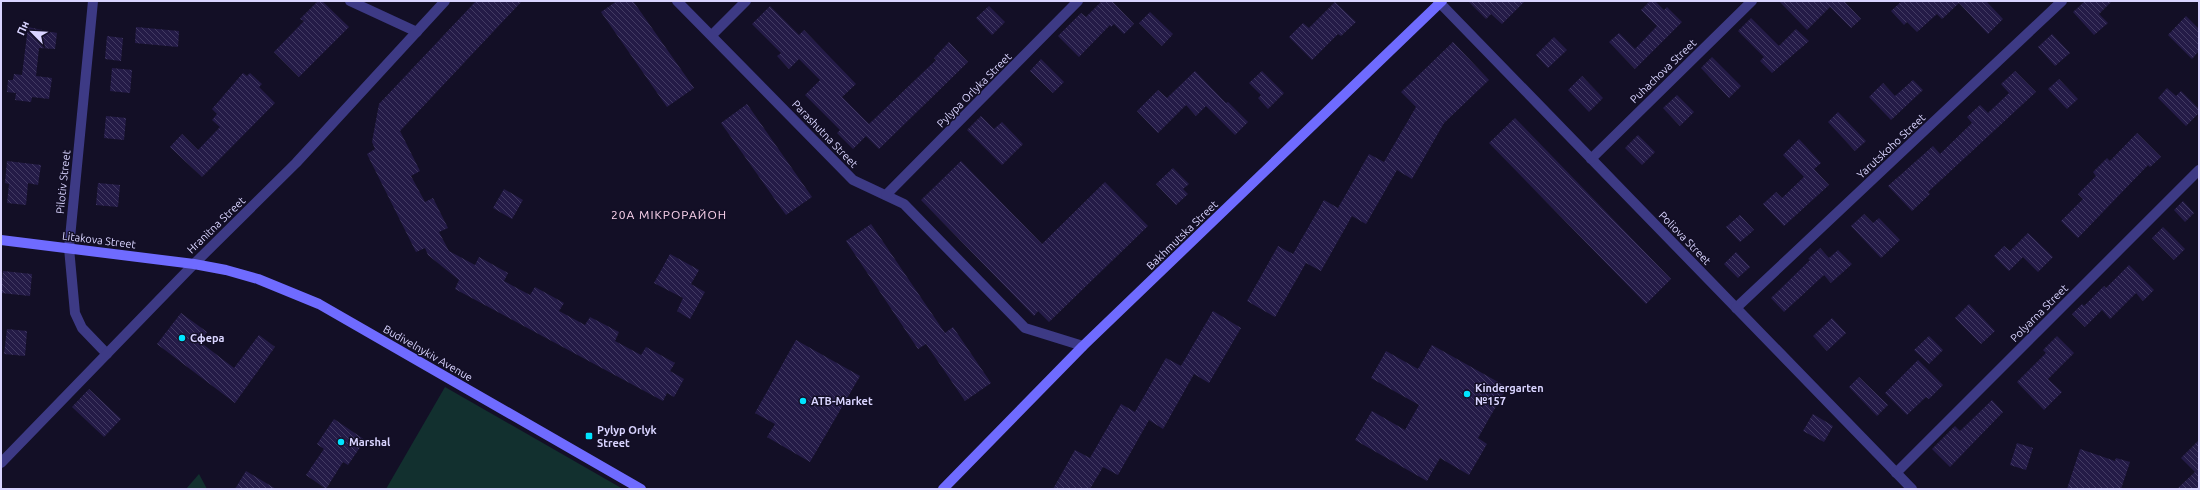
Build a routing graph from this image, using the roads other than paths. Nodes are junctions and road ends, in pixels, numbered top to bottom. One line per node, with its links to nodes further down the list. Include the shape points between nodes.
1 (93, 1): 16 (street, Pilotiv Street)
2 (350, 1): 10 (street)
3 (445, 1): 10 (street, Hranitna Street)
4 (678, 1): 11 (street, Parashutna Street)
5 (746, 1): 11 (street)
6 (1078, 1): 14 (street, Pylypa Orlyka Street)
7 (1752, 1): 12 (street, Puhachova Street)
8 (2062, 1): 18 (street, Yarutskoho Street)
9 (1440, 2): 12 (street, Poliova Street); 19 (main road, Bakhmutska Street)
10 (417, 32): 17 (street, Hranitna Street, via 296,164)
11 (712, 35): 14 (street, Parashutna Street, via 853,180)
12 (1591, 159): 18 (street, Poliova Street)
13 (2199, 170): 22 (street, Polyarna Street)
14 (886, 195): 19 (street, Parashutna Street, via 904,204 1025,328)
15 (1, 240): 16 (main road, Litakova Street)
16 (69, 248): 17 (main road, Litakova Street); 20 (street, Pilotiv Street, via 75,313 82,328)
17 (194, 264): 20 (street, Hranitna Street); 23 (main road, Budivelnykiv Avenue, via 258,279 319,304)
18 (1736, 308): 22 (street, Poliova Street)
19 (1083, 346): 24 (main road, Bakhmutska Street)
20 (107, 354): 21 (street, Hranitna Street)
21 (1, 463)
22 (1896, 472): 25 (street, Poliova Street)
23 (641, 489)
24 (943, 489)
25 (1912, 489)

